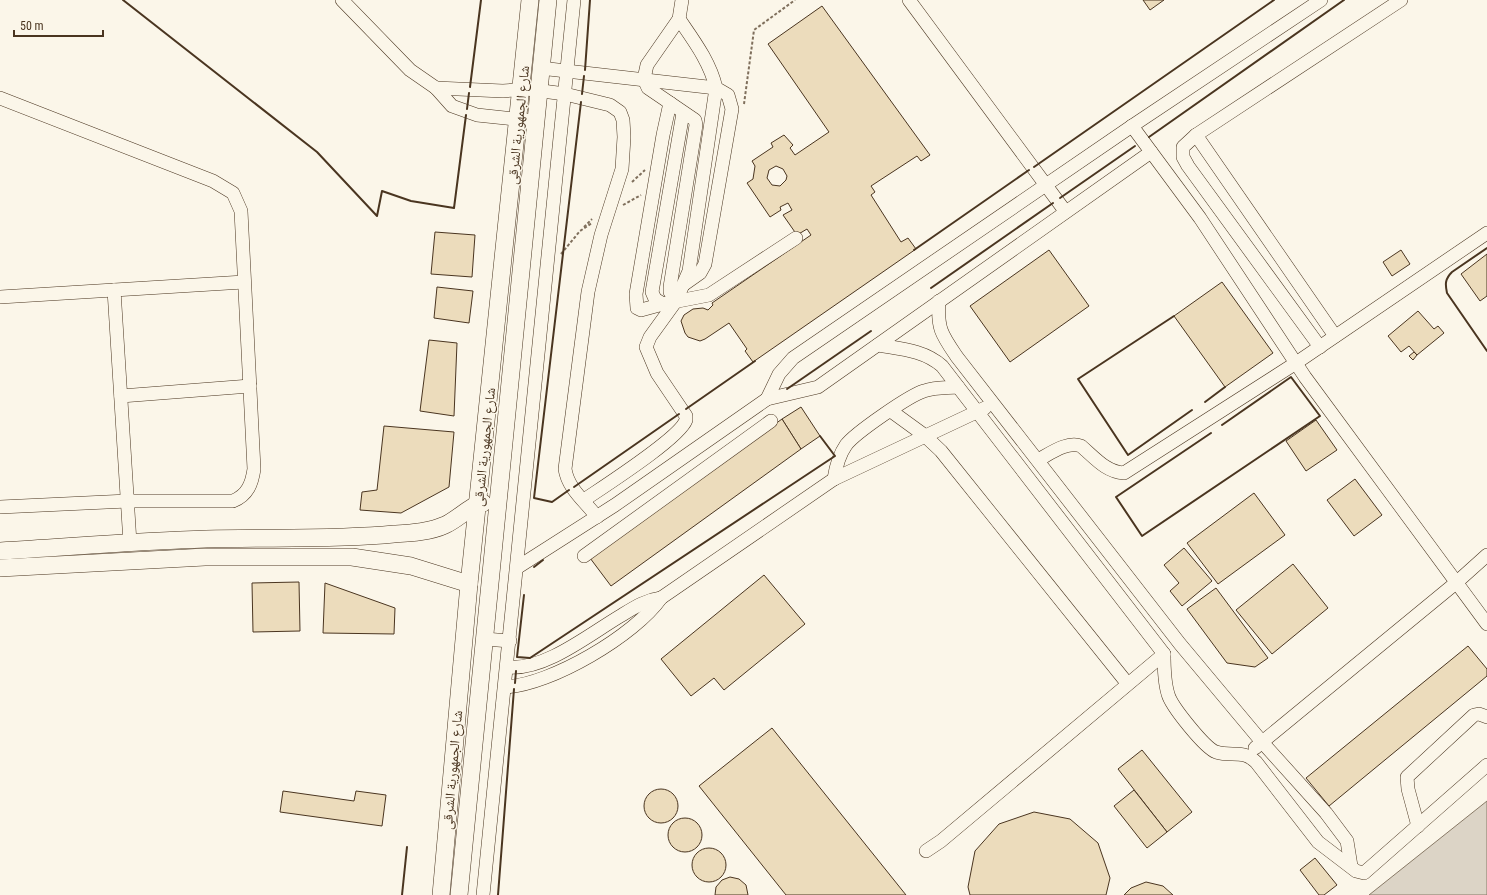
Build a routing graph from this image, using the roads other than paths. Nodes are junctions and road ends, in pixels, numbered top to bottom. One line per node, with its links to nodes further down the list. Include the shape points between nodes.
1 (342, 0): 13 (street, via 410,70)
2 (530, 0): 15 (main road, شارع الجمهورية الشرقى)
3 (548, 0): 10 (main road, شارع الجمهورية الشرقى)
4 (574, 0): 11 (street)
5 (682, 0): 9 (street)
6 (909, 0): 25 (street)
7 (1321, 0): 22 (street)
8 (1401, 0): 23 (street)
9 (679, 19): 12 (street, via 646,65); 14 (street, via 704,57)
10 (540, 68): 11 (street); 15 (main road, شارع الجمهورية الشرقى)
11 (568, 70): 12 (street); 16 (street)
12 (644, 79): 14 (street); 18 (street, via 648,88)
13 (436, 88): 15 (street); 20 (street, via 452,106 464,111 477,115)
14 (716, 88): 30 (street, via 689,271); 30 (street, via 728,95 732,109 705,264 700,273)
15 (530, 91): 16 (street); 20 (main road, شارع الجمهورية الشرقى); 21 (main road, شارع الجمهورية الشرقى)
16 (565, 94): 53 (street, via 602,102 620,112 624,136 622,168 601,235 588,292 565,469 570,487); 68 (street, via 518,545)
17 (0, 98): 29 (street, via 227,188 237,199 241,211)
18 (670, 103): 19 (street); 35 (street, via 636,294 636,305 641,310)
19 (683, 113): 33 (street, via 695,120 696,125 670,287); 35 (street, via 652,292 652,296)
20 (518, 119): 21 (street); 56 (main road, شارع الجمهورية الشرقى)
21 (535, 121): 55 (main road, شارع الجمهورية الشرقى)
22 (1132, 126): 24 (street); 25 (street)
23 (1196, 135): 36 (street); 38 (street, via 1183,147 1183,156 1188,166)
24 (1151, 152): 26 (street); 39 (street, via 1200,218)
25 (1045, 186): 26 (street); 43 (street, via 793,358 779,374)
26 (1065, 212): 34 (street)
27 (1487, 233): 36 (street)
28 (796, 238): 33 (street, via 709,295)
29 (244, 282): 31 (street); 40 (street)
30 (683, 285): 33 (street)
31 (114, 290): 32 (street); 42 (street)
32 (0, 297)
33 (676, 301): 35 (street); 49 (street, via 650,337 646,348 657,373 686,416 686,420 680,431)
34 (939, 301): 37 (street); 44 (street, via 938,317 941,332)
35 (662, 304)
36 (1335, 336): 38 (street)
37 (878, 345): 41 (street, via 923,353 933,358); 43 (street, via 818,387)
38 (1320, 347): 39 (street)
39 (1296, 363): 50 (street, via 1124,473 1115,473 1106,468 1082,446 1076,444 1070,444); 71 (street)
40 (250, 386): 42 (street); 54 (street, via 254,469 245,494 233,501)
41 (958, 387): 45 (street, via 923,391); 46 (street)
42 (121, 396): 54 (street)
43 (767, 399): 51 (street)
44 (992, 405): 46 (street); 50 (street)
45 (891, 411): 48 (street); 52 (street, via 847,444 840,454)
46 (976, 411): 48 (street); 70 (street)
47 (771, 421): 60 (street)
48 (924, 435): 52 (street); 80 (street, via 955,467)
49 (647, 456): 51 (street, via 647,470); 53 (street)
50 (1038, 460): 67 (street)
51 (658, 475): 57 (street)
52 (834, 479): 73 (street)
53 (584, 500): 59 (street)
54 (128, 501): 58 (street); 62 (street)
55 (497, 502): 56 (main road); 76 (main road, شارع الجمهورية الشرقى)
56 (478, 503): 61 (main road, via 458,519 435,529 357,537); 72 (main road, شارع الجمهورية الشرقى)
57 (615, 505): 59 (street); 60 (street)
58 (0, 507)
59 (597, 517): 68 (street)
60 (629, 524): 65 (street)
61 (205, 539): 62 (main road); 66 (main road)
62 (130, 543): 63 (main road)
63 (0, 551)
64 (1487, 555): 71 (street)
65 (584, 556)
66 (205, 557): 69 (main road); 72 (main road, via 352,557 411,566)
67 (1115, 559): 70 (street); 83 (street, via 1180,644)
68 (518, 567): 77 (street)
69 (0, 568)
70 (1100, 571): 78 (street)
71 (1457, 582): 75 (street); 83 (street)
72 (469, 584): 74 (main road, شارع الجمهورية الشرقى)
73 (661, 598): 79 (street, via 644,602 569,647 535,664 521,668); 81 (street, via 649,614 580,662 538,681)
74 (466, 624): 76 (main road); 89 (main road, شارع الجمهورية الشرقى)
75 (1487, 624)
76 (485, 633): 77 (street); 90 (main road, شارع الجمهورية الشرقى)
77 (510, 641): 79 (street)
78 (1164, 654): 80 (street); 84 (street, via 1168,694 1172,703 1208,747 1225,753)
79 (508, 667): 81 (street)
80 (1127, 683): 87 (street)
81 (505, 687): 91 (street)
82 (1487, 717): 86 (street, via 1474,715 1407,777)
83 (1262, 742): 84 (street); 88 (street, via 1326,813 1347,841)
84 (1248, 755): 88 (street, via 1262,768 1318,842)
85 (1487, 765): 86 (street)
86 (1418, 826): 88 (street, via 1364,873 1359,873)
87 (926, 851)
88 (1351, 866)
89 (441, 895)
90 (459, 895)
91 (483, 895)

